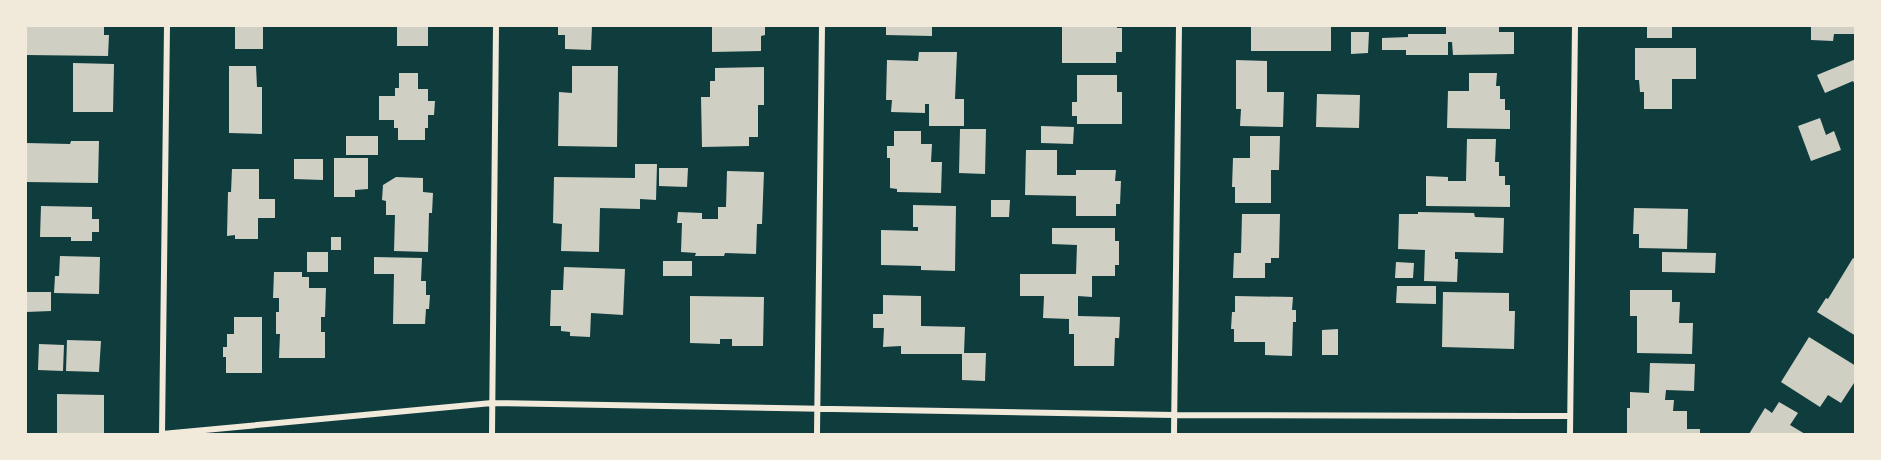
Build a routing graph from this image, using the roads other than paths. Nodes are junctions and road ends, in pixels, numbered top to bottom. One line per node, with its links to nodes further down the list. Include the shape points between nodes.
1 (167, 26): 10 (street)
2 (496, 26): 6 (street)
3 (822, 26): 7 (street)
4 (1179, 26): 8 (street)
5 (1575, 26): 9 (street)
6 (492, 403): 7 (street); 10 (street); 11 (street)
7 (818, 408): 8 (street); 12 (street)
8 (1174, 415): 9 (street); 13 (street)
9 (1570, 416): 14 (street)
10 (162, 434)
11 (492, 435)
12 (817, 435)
13 (1174, 435)
14 (1570, 435)

